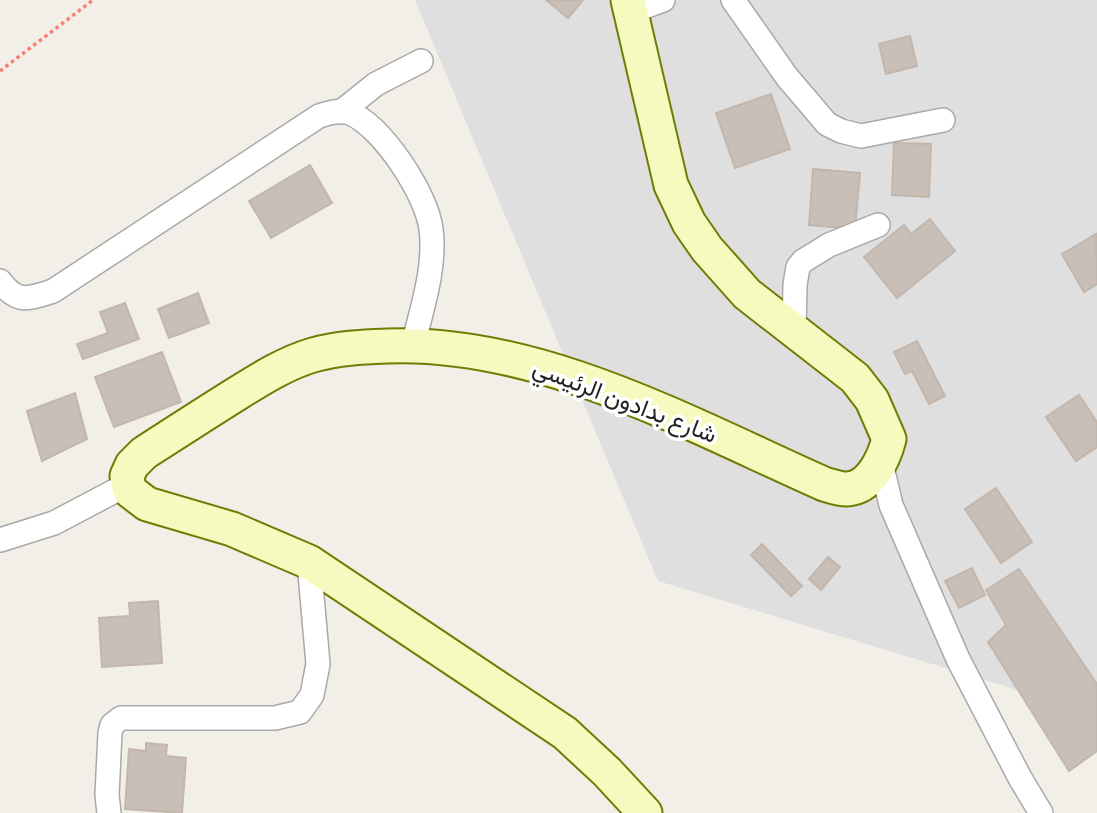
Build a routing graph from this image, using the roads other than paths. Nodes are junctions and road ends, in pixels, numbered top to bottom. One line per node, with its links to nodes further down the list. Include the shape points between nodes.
1 (663, 0): 3 (street)
2 (733, 0): 6 (street, via 786,77 827,124 861,136)
3 (630, 6): 9 (main road, via 671,185 689,223 740,287)
4 (421, 61): 5 (street, via 376,84)
5 (341, 112): 8 (street, via 319,116 53,292 18,298); 10 (street, via 374,130 410,174 423,201 431,228 430,269)
6 (943, 120)
7 (878, 225): 9 (street, via 840,239 803,261 796,275)
8 (0, 281)
9 (794, 331): 11 (main road, via 855,378 872,400 889,439)
10 (413, 345): 11 (main road, شارع بدادون الرئيسي, via 491,354 567,375 836,488 856,487); 12 (main road, شارع بدادون الرئيسي, via 334,349 287,365 144,453 132,465)
11 (881, 463): 17 (street, via 891,505 958,659)
12 (128, 484): 13 (street, via 54,523); 14 (main road, via 147,504 232,529)
13 (0, 540)
14 (309, 562): 15 (street, via 317,664 312,695 300,712 275,718 121,718 110,733); 16 (main road, via 565,733)
15 (109, 813)
16 (645, 813)
17 (1041, 813)

